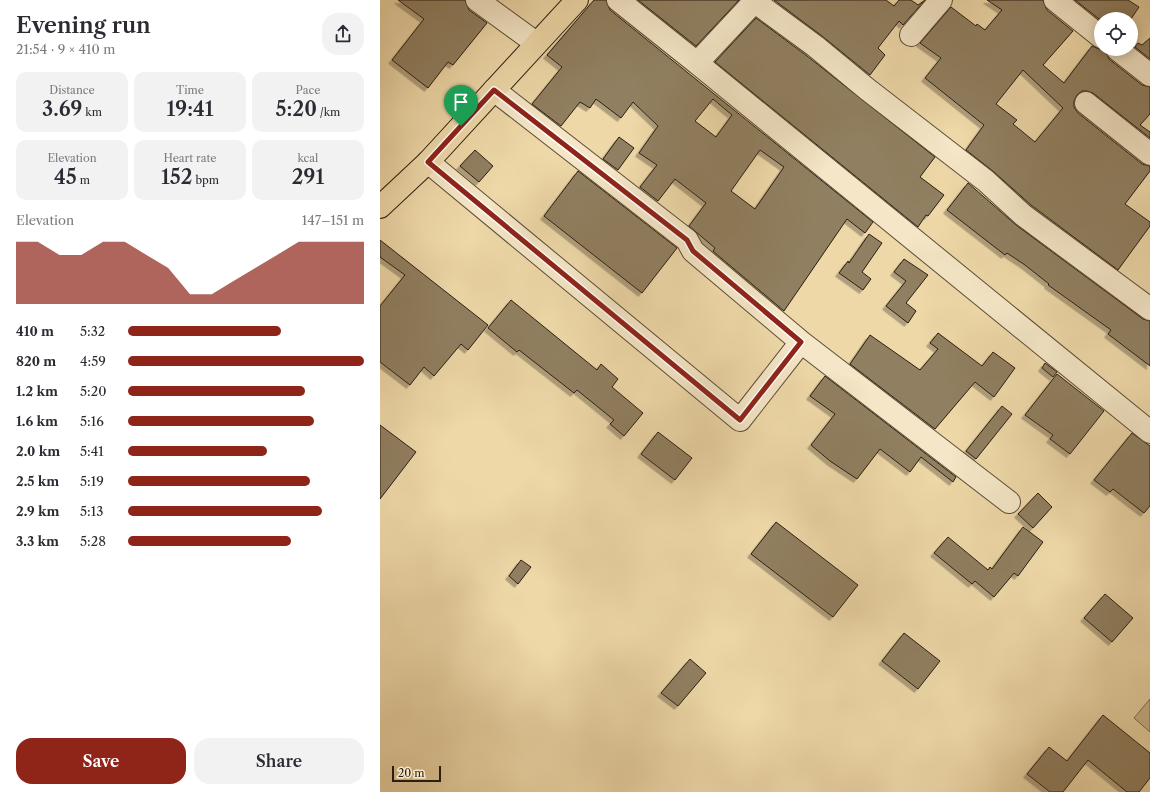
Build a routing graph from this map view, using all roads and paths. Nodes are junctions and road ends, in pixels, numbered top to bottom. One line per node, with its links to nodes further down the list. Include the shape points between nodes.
1 (477, 0): 8 (street)
2 (577, 0): 8 (main road)
3 (618, 0): 10 (street)
4 (941, 0): 7 (street)
5 (1055, 0): 6 (street)
6 (1094, 31)
7 (912, 36)
8 (536, 43): 12 (main road)
9 (1126, 56): 11 (street)
10 (697, 63): 17 (street, via 753,3 762,7 986,181 1023,215); 19 (street)
11 (1150, 75)
12 (494, 90): 15 (main road); 18 (street, via 687,240 698,256)
13 (1086, 103): 14 (street)
14 (1150, 154)
15 (428, 162): 16 (main road); 18 (street, via 740,420)
16 (380, 207)
17 (1150, 310)
18 (801, 342): 20 (street)
19 (1150, 432)
20 (1009, 502)

